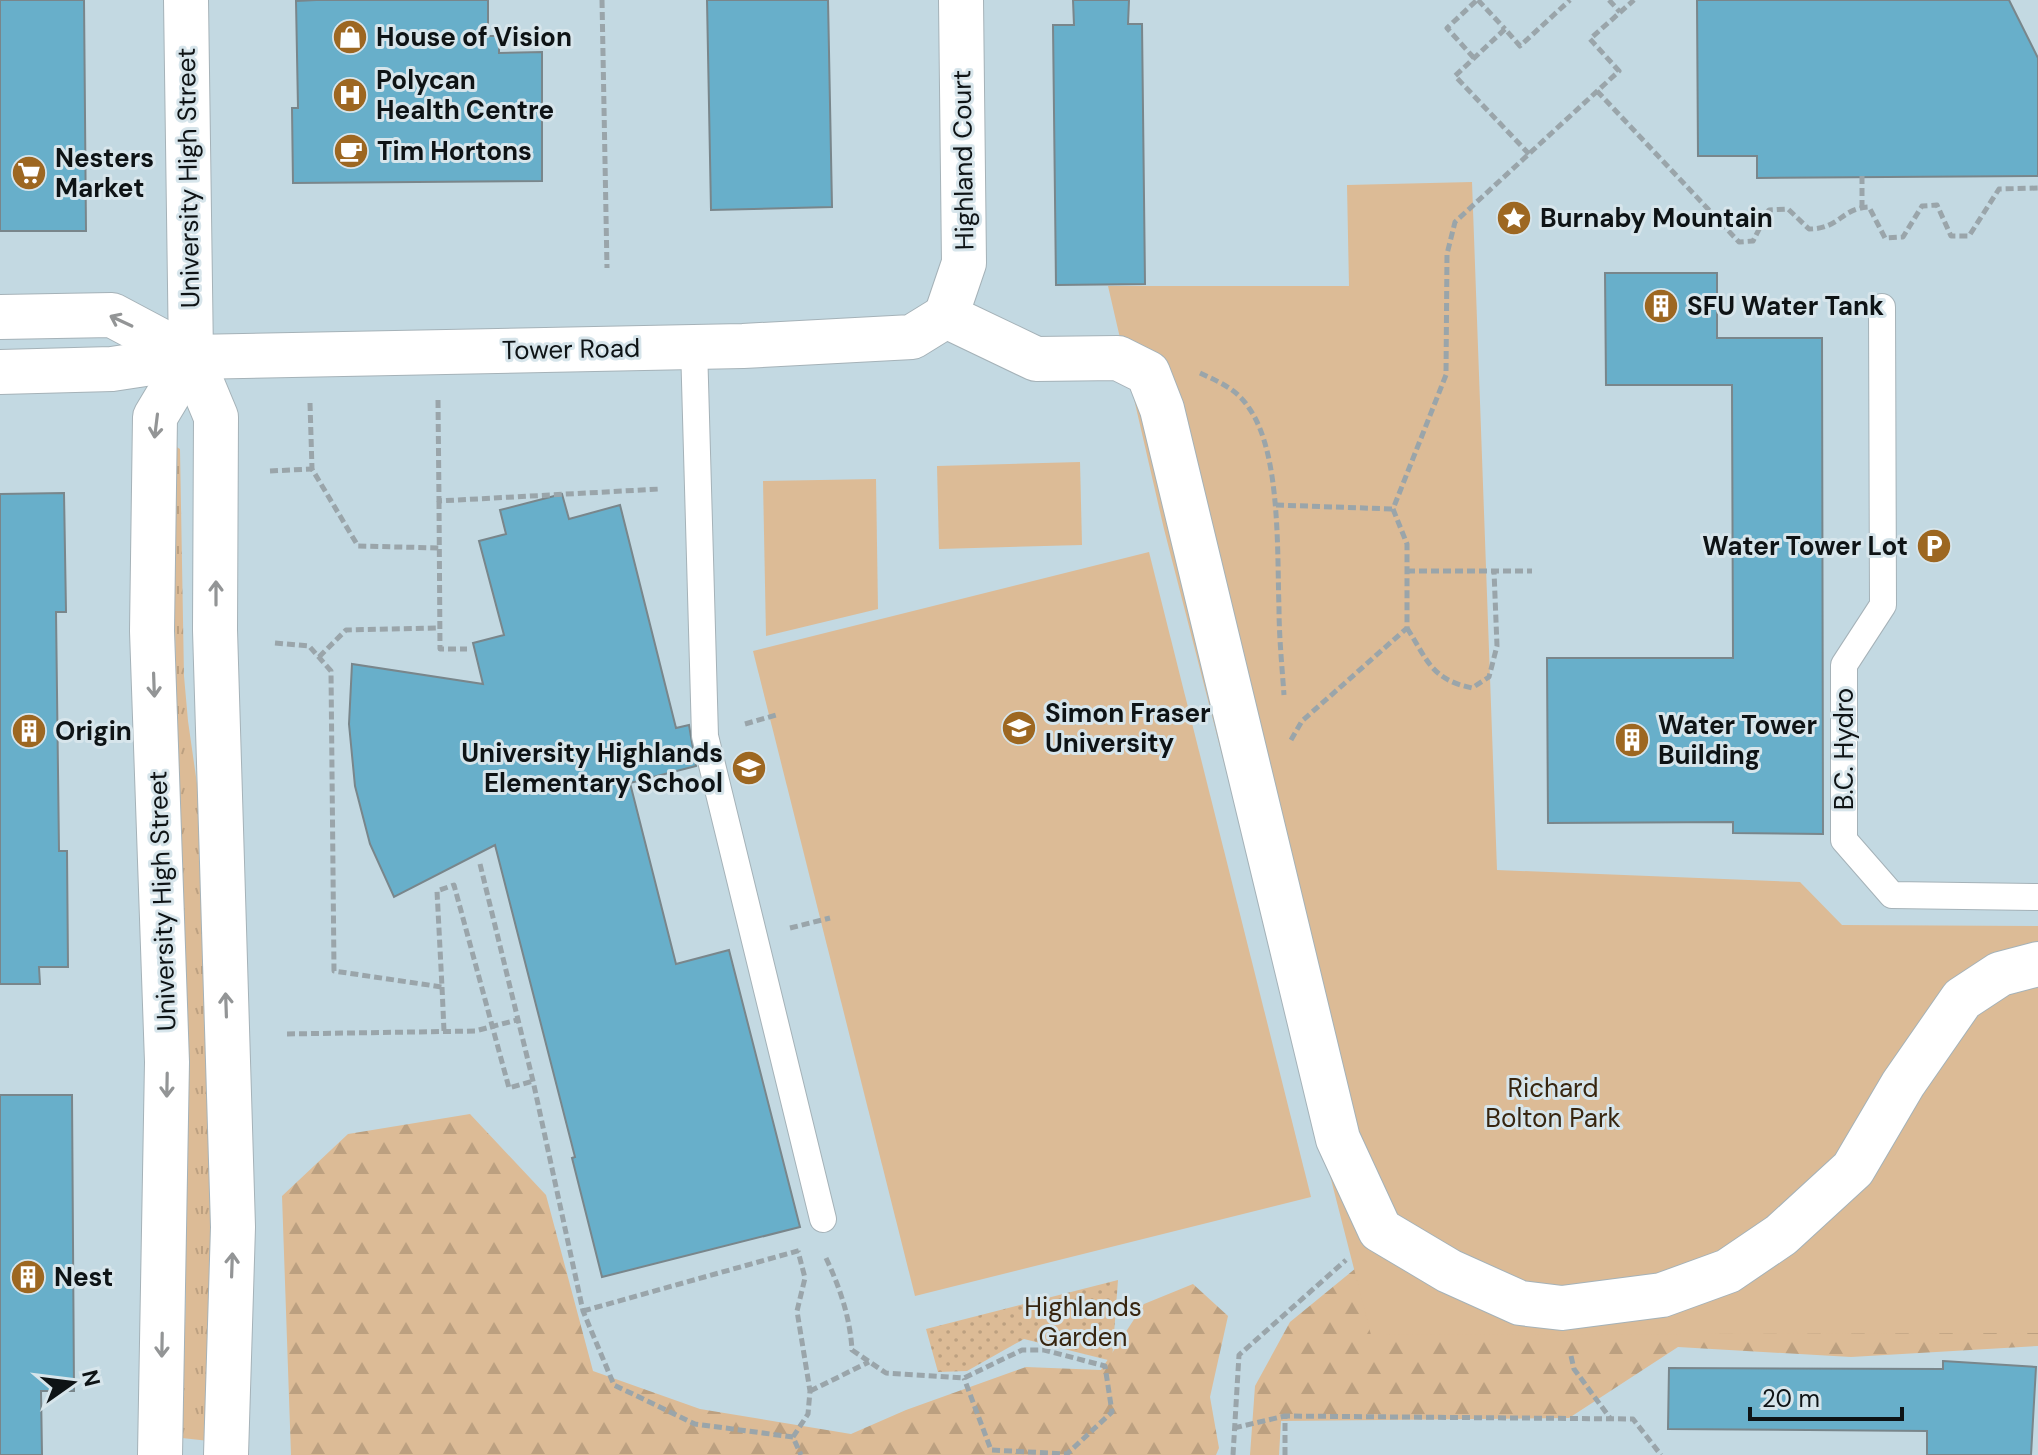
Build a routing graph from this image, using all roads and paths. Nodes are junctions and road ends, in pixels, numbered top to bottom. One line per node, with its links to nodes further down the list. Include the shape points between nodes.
1 (186, 0): 21 (street, University High Street)
2 (602, 0): 16 (path)
3 (961, 0): 18 (street, Highland Court, via 964,263)
4 (1477, 0): 9 (path); 10 (path, via 1447,28)
5 (1570, 0): 9 (path, via 1520,46)
6 (1609, 0): 8 (path)
7 (1634, 0): 8 (path)
8 (1620, 12): 11 (path, via 1590,39 1619,71)
9 (1505, 29): 10 (path)
10 (1474, 58): 12 (path, via 1455,76)
11 (1597, 91): 12 (path); 15 (path, via 1739,242 1753,241 1769,210 1788,209 1809,229 1826,229)
12 (1529, 154): 31 (path, via 1455,222 1447,254 1446,375)
13 (1862, 176): 15 (path)
14 (2038, 188): 15 (path, via 1999,189 1969,236 1951,236 1937,205 1922,206 1903,237 1885,238 1869,207)
15 (1862, 208)
16 (607, 268)
17 (1882, 307): 44 (lane, B.C. Hydro, via 1883,605 1844,665 1844,840 1892,895)
18 (946, 316): 20 (street, Tower Road, via 912,337); 23 (street, via 1036,359 1118,358)
19 (0, 317): 21 (street, Tower Road, one-way to 19, via 112,315)
20 (694, 346): 21 (street, Tower Road); 28 (lane)
21 (191, 357): 22 (street, Tower Road, via 112,369); 64 (street, University High Street, one-way to 64, via 155,417 152,631 167,1062); 65 (street, University High Street, one-way to 21, via 233,1227 215,630 216,417)
22 (0, 372)
23 (1148, 373): 30 (path, via 1192,369 1230,387 1262,432); 52 (street, via 1162,409 1338,1139)
24 (438, 399): 29 (path)
25 (310, 403): 26 (path)
26 (312, 469): 27 (path); 32 (path, via 358,546)
27 (270, 471)
28 (697, 488): 29 (path); 53 (lane, via 705,736)
29 (439, 501): 32 (path)
30 (1276, 505): 31 (path); 41 (path)
31 (1393, 509): 33 (path, via 1407,544)
32 (440, 548): 36 (path)
33 (1407, 571): 34 (path); 37 (path)
34 (1494, 571): 35 (path); 37 (path, via 1497,646 1489,677 1472,688 1451,683 1435,672)
35 (1532, 571)
36 (439, 628): 39 (path, via 440,649); 40 (path, via 346,630)
37 (1407, 628): 42 (path, via 1302,721 1289,744)
38 (275, 643): 40 (path, via 309,646)
39 (467, 649)
40 (319, 657): 46 (path, via 331,671 334,971)
41 (1285, 702)
42 (1288, 730)
43 (480, 864): 47 (path)
44 (2038, 897)
45 (2038, 964): 55 (street, via 2000,974 1962,999 1853,1169 1781,1235 1728,1271 1662,1295)
46 (442, 987): 48 (path, via 437,891 454,885); 49 (path)
47 (517, 1020): 48 (path); 51 (path)
48 (493, 1026): 49 (path); 51 (path, via 509,1088)
49 (444, 1031): 50 (path)
50 (287, 1034)
51 (533, 1081): 56 (path)
52 (1380, 1230): 55 (street, via 1449,1271 1520,1303); 62 (path, via 1239,1355)
53 (822, 1232): 54 (path); 57 (path, via 852,1350)
54 (798, 1250): 56 (path); 59 (path, via 805,1278 797,1311)
55 (1562, 1308): 61 (path, via 1574,1369)
56 (583, 1311): 63 (path, via 614,1385 695,1424)
57 (869, 1362): 58 (path, via 886,1373); 59 (path)
58 (964, 1378): 58 (path, via 991,1450 1067,1454 1112,1412 1105,1366 1044,1350 1022,1350)
59 (810, 1391): 63 (path, via 808,1414)
60 (1285, 1416): 61 (path); 62 (path); 68 (path)
61 (1610, 1419): 69 (path, via 1633,1419)
62 (1234, 1428): 67 (path)
63 (793, 1437): 66 (path)
64 (160, 1455)
65 (226, 1455)
66 (801, 1455)
67 (1233, 1455)
68 (1285, 1455)
69 (1661, 1455)

